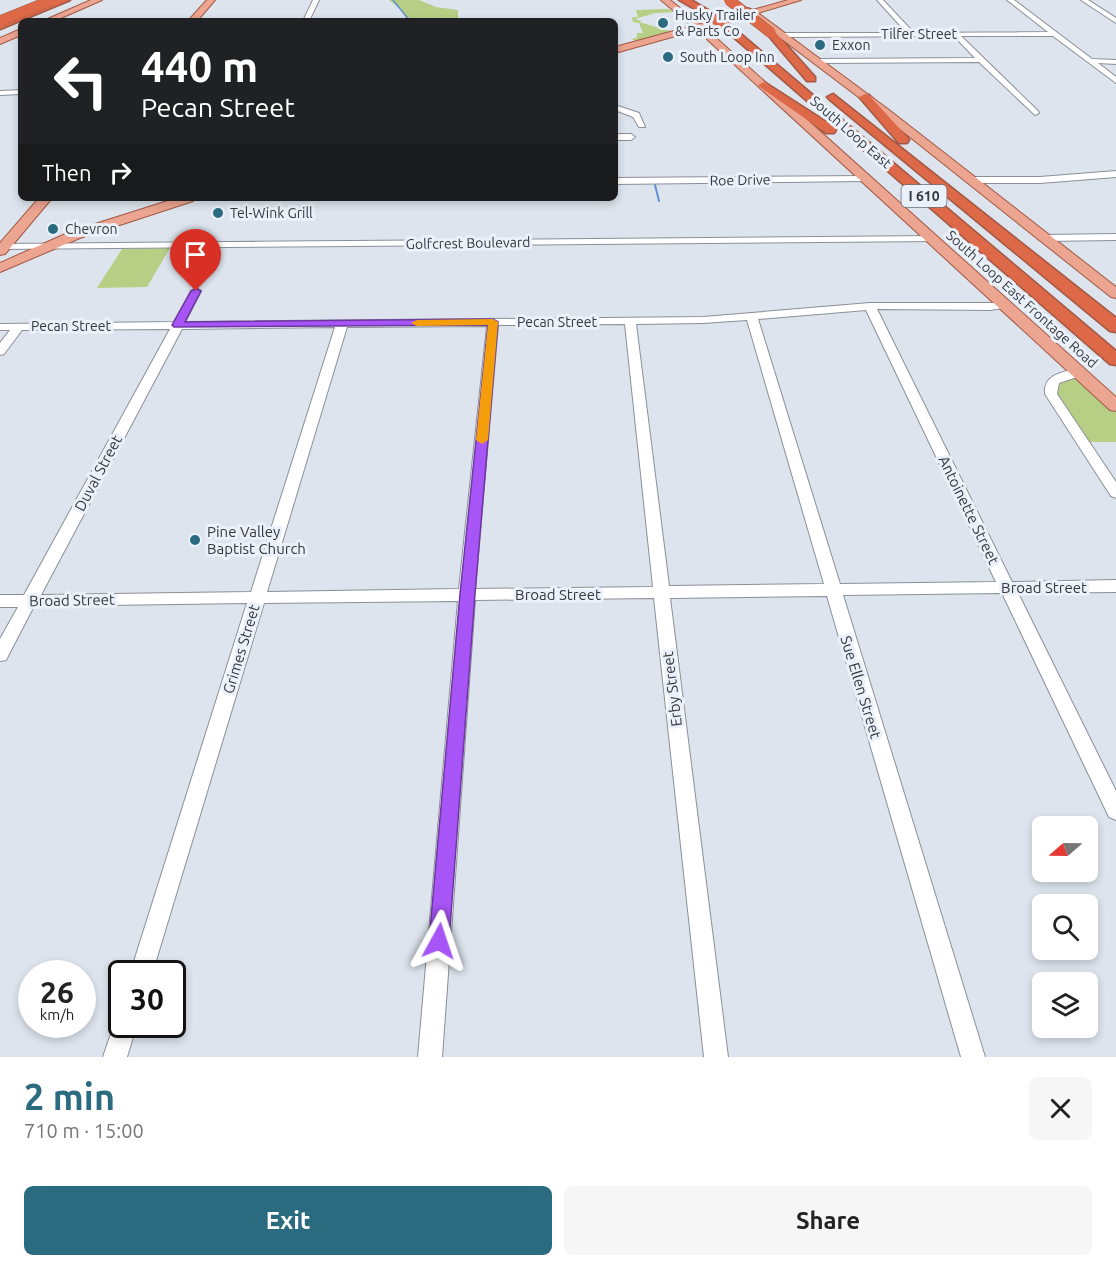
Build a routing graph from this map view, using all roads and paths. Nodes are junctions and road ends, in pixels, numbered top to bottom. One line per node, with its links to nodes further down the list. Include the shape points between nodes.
1 (40, 0): 30 (main road)
2 (45, 0): 30 (highway)
3 (52, 0): 30 (highway, bridge)
4 (65, 0): 24 (highway)
5 (74, 0): 25 (highway)
6 (82, 0): 26 (highway)
7 (98, 0): 27 (main road)
8 (316, 0): 29 (street)
9 (665, 0): 34 (main road, South Loop East Frontage Road)
10 (684, 0): 22 (highway)
11 (692, 0): 22 (highway, South Loop East / I 610)
12 (729, 0): 35 (highway, bridge)
13 (735, 0): 23 (main road)
14 (800, 0): 23 (main road, via 787,8)
15 (880, 0): 39 (street)
16 (1010, 0): 41 (street)
17 (1084, 0): 31 (street)
18 (1089, 0): 19 (street)
19 (1107, 6)
20 (208, 8): 28 (main road)
21 (723, 10): 37 (highway, South Loop East / I 610)
22 (710, 14): 37 (highway, South Loop East / I 610, bridge)
23 (754, 14): 34 (main road); 35 (main road)
24 (26, 18)
25 (31, 18)
26 (38, 18)
27 (54, 18)
28 (196, 18)
29 (307, 18)
30 (0, 20)
31 (1116, 21)
32 (18, 22): 36 (highway)
33 (18, 23): 36 (highway)
34 (700, 28): 43 (main road); 44 (main road, South Loop East Frontage Road); 46 (main road)
35 (770, 29): 42 (main road); 44 (main road, via 747,23); 52 (highway)
36 (0, 30)
37 (740, 30): 52 (highway, South Loop East / I 610); 63 (highway, South Loop East / I 610)
38 (18, 33): 45 (main road)
39 (912, 34): 40 (street, Tilfer Street); 42 (street, Tilfer Street)
40 (955, 34): 41 (street, Tilfer Street); 48 (street)
41 (1054, 34): 49 (street)
42 (784, 35): 50 (main road)
43 (676, 37): 44 (main road); 46 (main road)
44 (711, 37): 54 (main road, South Loop East Frontage Road)
45 (0, 41)
46 (645, 42): 47 (main road)
47 (618, 49)
48 (982, 60): 50 (street); 59 (street)
49 (1089, 61): 51 (street); 53 (street)
50 (820, 62): 57 (main road)
51 (1116, 62)
52 (811, 79): 68 (highway, South Loop East / I 610)
53 (1116, 81)
54 (764, 86): 63 (highway); 65 (main road, South Loop East Frontage Road)
55 (18, 92): 56 (street)
56 (0, 93)
57 (865, 97): 66 (main road); 68 (highway)
58 (618, 108): 60 (street, via 636,115)
59 (1035, 112)
60 (642, 125)
61 (618, 137): 62 (street)
62 (631, 137)
63 (899, 174): 93 (highway, South Loop East / I 610)
64 (1116, 174): 66 (street)
65 (864, 178): 67 (street, Roe Drive); 74 (main road, South Loop East Frontage Road)
66 (969, 180): 73 (main road)
67 (618, 181)
68 (949, 190): 91 (highway, South Loop East / I 610)
69 (181, 201): 71 (main road)
70 (34, 203): 75 (main road)
71 (151, 212): 76 (main road); 77 (main road)
72 (1116, 237): 73 (street)
73 (1044, 238): 81 (main road)
74 (933, 239): 77 (street, Golfcrest Boulevard); 82 (main road, South Loop East Frontage Road)
75 (1, 245): 76 (street, Golfcrest Boulevard)
76 (45, 247): 77 (street, Golfcrest Boulevard); 78 (main road)
77 (72, 247): 79 (main road)
78 (0, 268)
79 (0, 281)
80 (196, 291): 88 (street, Duval Street)
81 (1116, 294)
82 (1006, 305): 83 (street, Pecan Street); 94 (main road, South Loop East Frontage Road)
83 (870, 306): 84 (street, Pecan Street); 98 (street, Antoinette Street)
84 (752, 317): 85 (street, Pecan Street); 99 (street, Sue Ellen Street)
85 (630, 321): 86 (street, Pecan Street); 100 (street, Erby Street)
86 (493, 322): 87 (street, Pecan Street); 101 (street)
87 (342, 324): 88 (street, Pecan Street); 102 (street, Grimes Street)
88 (178, 325): 90 (street, Pecan Street); 103 (street, Duval Street)
89 (0, 327): 90 (street, Pecan Street)
90 (19, 327): 92 (street)
91 (1116, 327)
92 (0, 351)
93 (1116, 360)
94 (1079, 372): 95 (main road, South Loop East Frontage Road); 96 (street, via 1051,382 1051,394)
95 (1116, 406)
96 (1116, 493)
97 (1116, 586): 98 (street, Broad Street)
98 (1007, 587): 99 (street, Broad Street); 106 (street, Antoinette Street)
99 (832, 590): 100 (street, Broad Street); 112 (street, Sue Ellen Street)
100 (661, 593): 101 (street, Broad Street); 111 (street, Erby Street)
101 (467, 594): 102 (street, Broad Street); 110 (street)
102 (256, 598): 103 (street, Broad Street); 107 (street, Grimes Street)
103 (30, 600): 104 (street, Broad Street); 105 (street, Duval Street)
104 (0, 601)
105 (0, 655)
106 (1116, 811)
107 (145, 960)
108 (121, 1038): 109 (street)
109 (115, 1057)
110 (430, 1057)
111 (716, 1057)
112 (973, 1057)

